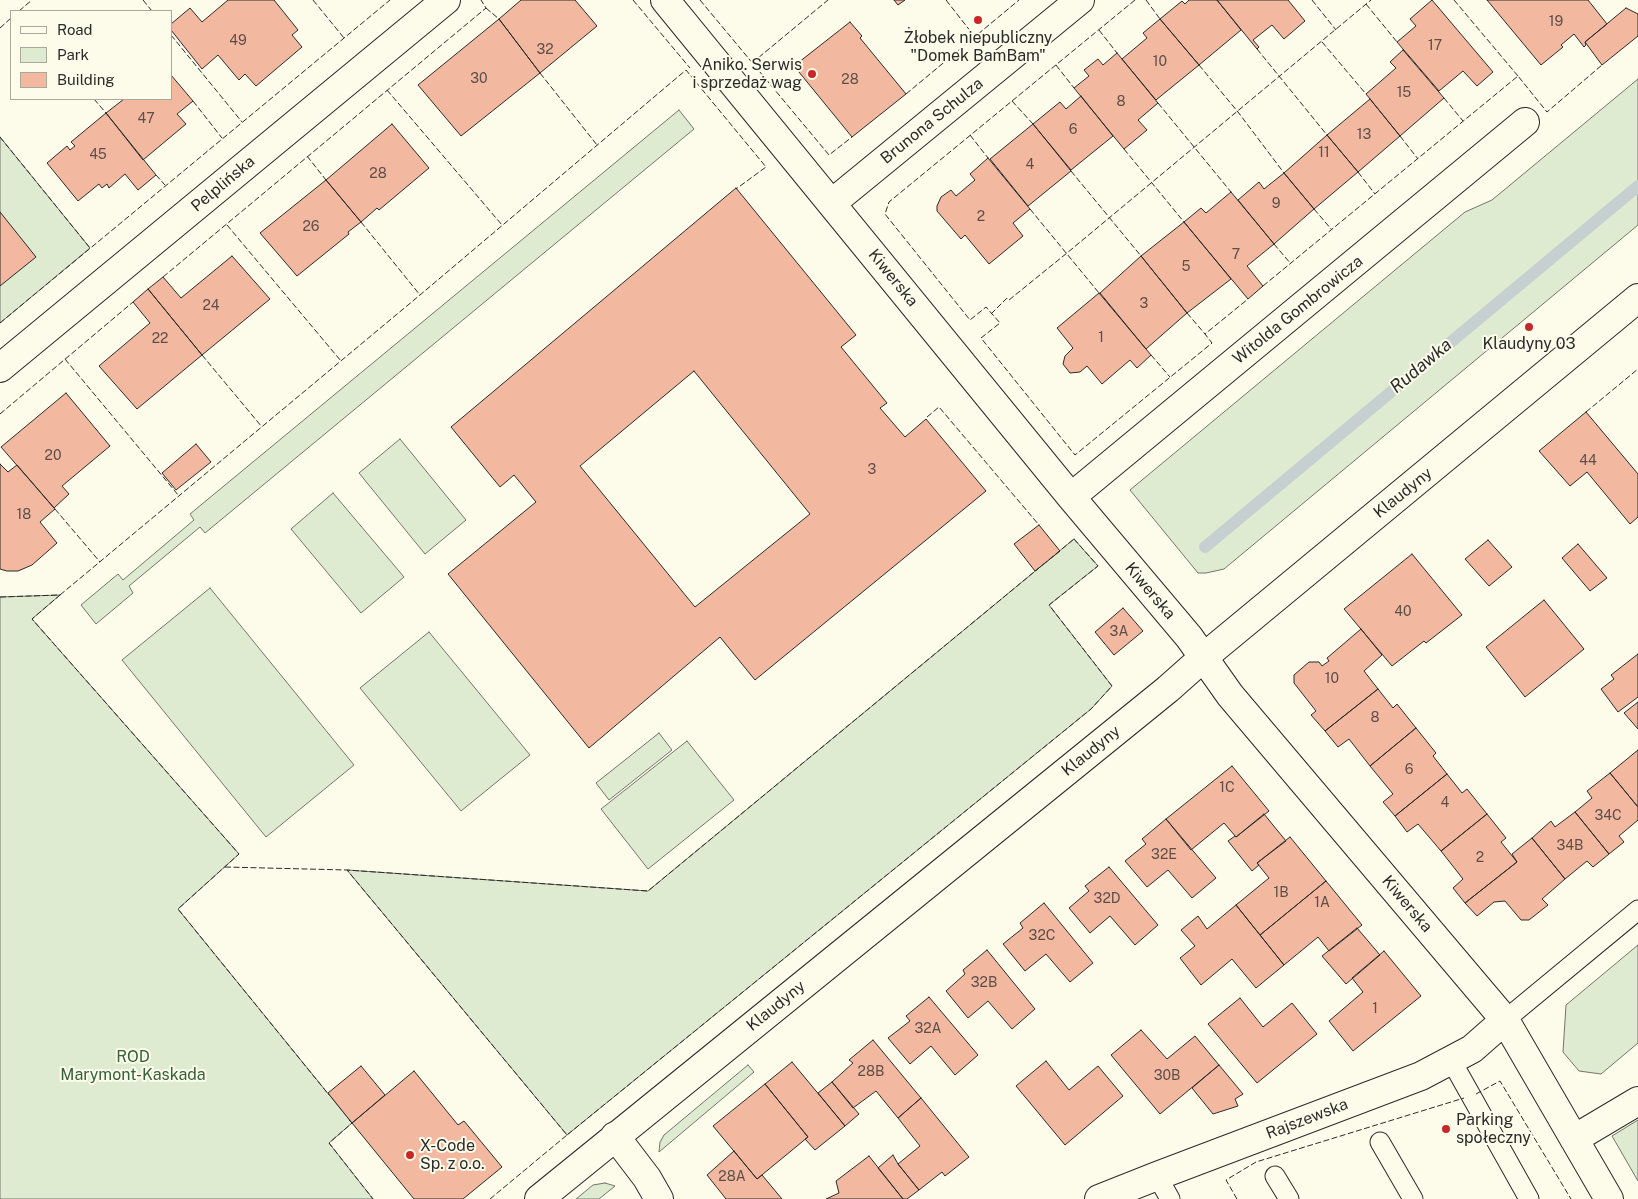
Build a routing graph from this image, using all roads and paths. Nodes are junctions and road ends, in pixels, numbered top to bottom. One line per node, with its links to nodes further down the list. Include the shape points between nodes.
1 (446, 0): 7 (street, Pelplińska)
2 (665, 0): 5 (street, Kiwerska)
3 (1080, 0): 5 (street, Brunona Schulza)
4 (1525, 122): 8 (street, Witolda Gombrowicza)
5 (832, 203): 8 (street, Kiwerska)
6 (1638, 298): 9 (street, Klaudyny)
7 (0, 368)
8 (1071, 497): 9 (street, Kiwerska)
9 (1204, 657): 11 (street, Kiwerska, via 1230,695); 14 (street, Klaudyny)
10 (1638, 910): 11 (lane)
11 (1505, 1020): 12 (street, Rajszewska, via 1472,1049); 15 (street, Kiwerska)
12 (1451, 1060): 17 (street, Rajszewska, via 1421,1076); 25 (lane)
13 (1638, 1101): 15 (street)
14 (615, 1136): 19 (street, Klaudyny); 20 (street)
15 (1574, 1139): 26 (street, Kiwerska)
16 (1380, 1142): 24 (lane)
17 (1157, 1176): 21 (street, Rajszewska); 22 (lane)
18 (1275, 1176): 23 (lane)
19 (539, 1199)
20 (659, 1199)
21 (1100, 1199)
22 (1170, 1199)
23 (1289, 1199)
24 (1413, 1199)
25 (1529, 1199)
26 (1609, 1199)

